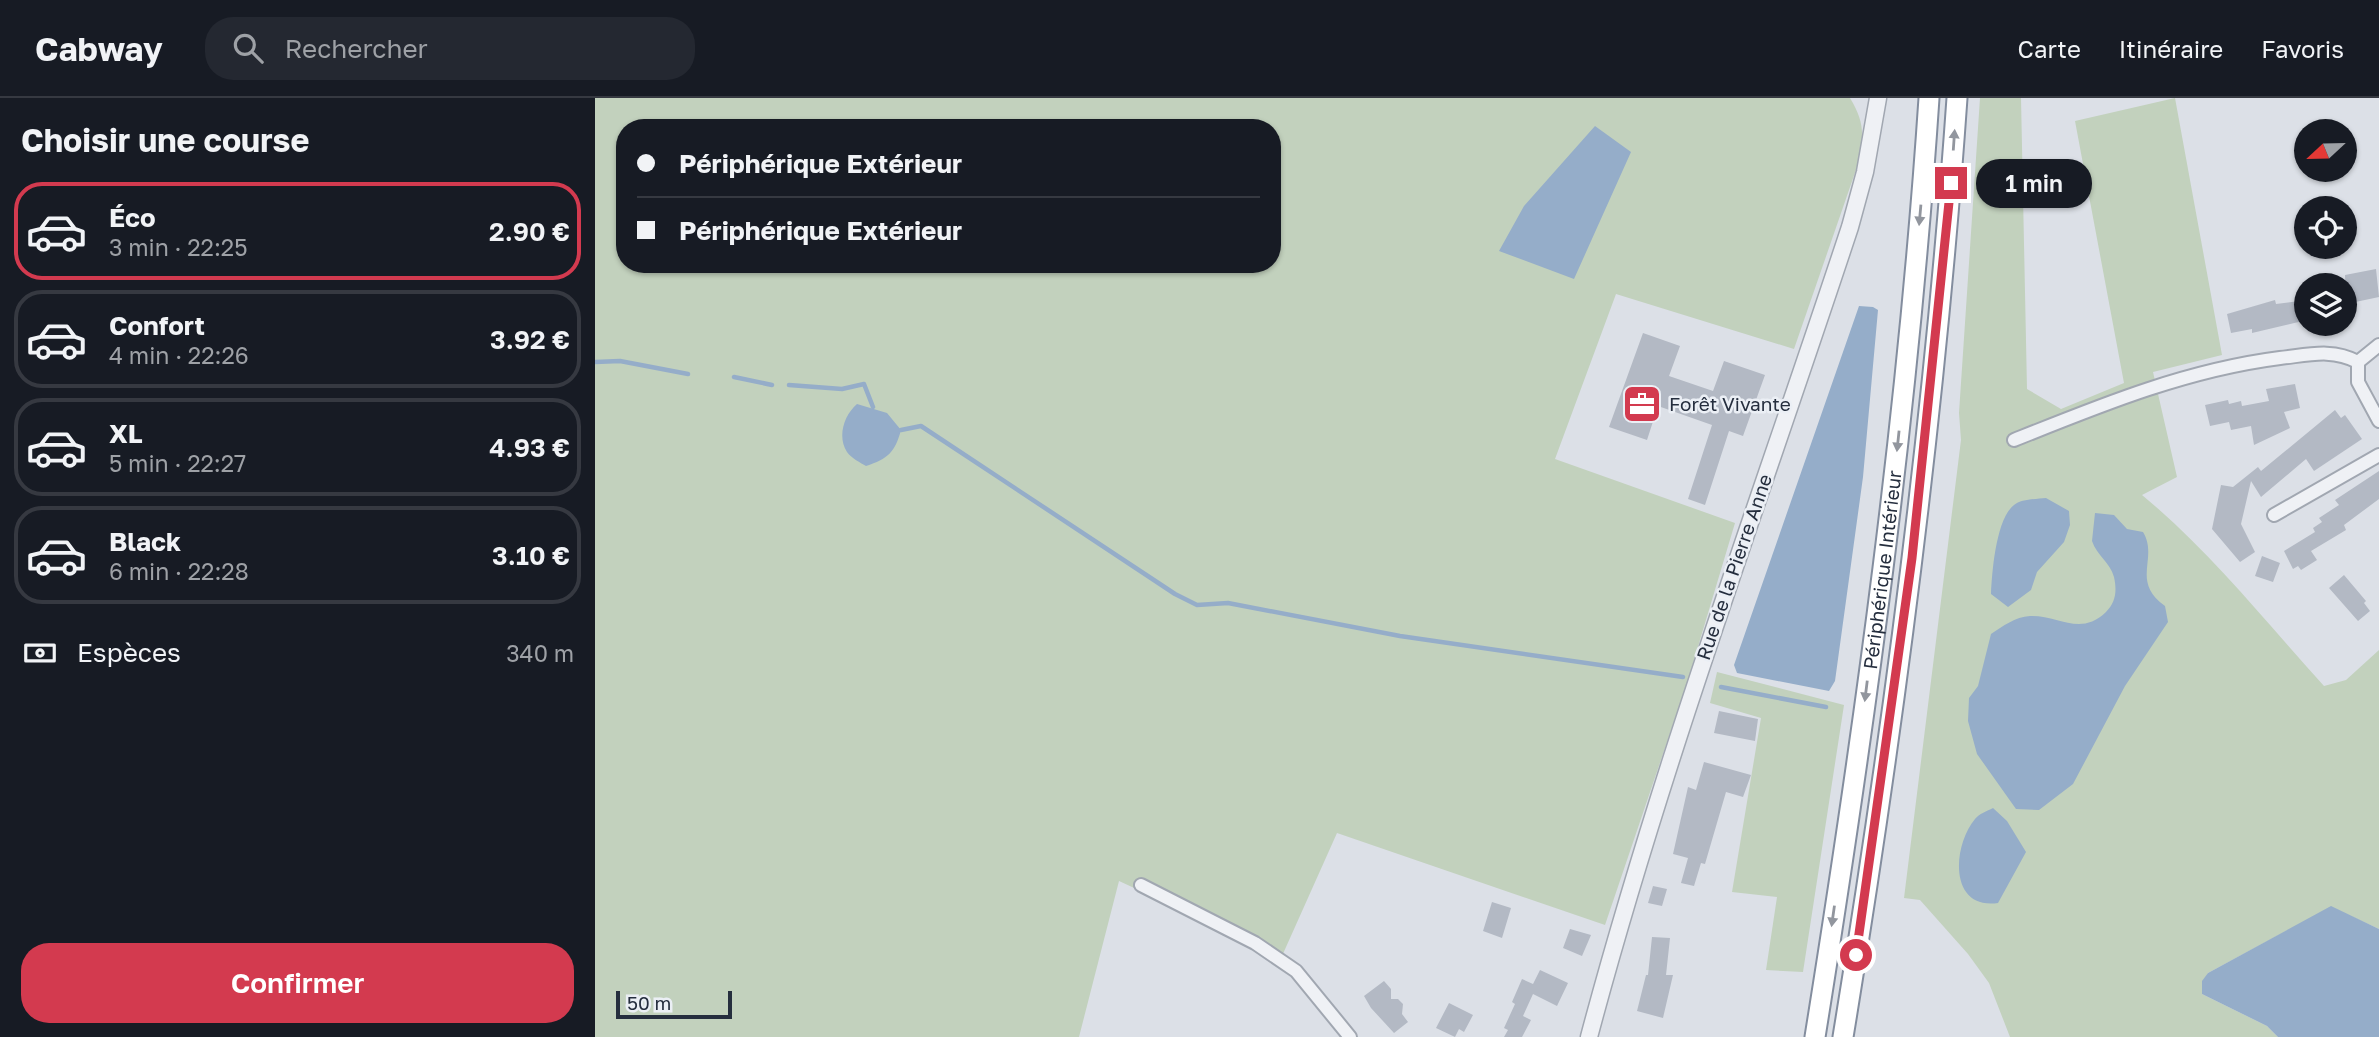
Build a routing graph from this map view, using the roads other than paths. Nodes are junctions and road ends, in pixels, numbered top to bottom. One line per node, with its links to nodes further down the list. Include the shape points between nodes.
1 (1878, 98): 12 (street, Rue de la Pierre Anne, via 1850,227 1696,678 1630,884)
2 (1929, 98): 13 (highway, Périphérique Intérieur, one-way to 13, via 1886,543)
3 (1957, 98): 14 (highway, one-way to 3, via 1912,558 1937,341)
4 (2379, 345): 5 (street)
5 (2358, 362): 6 (street, via 2358,382); 7 (street, via 2331,352 2234,365 2154,385)
6 (2379, 421)
7 (2014, 440)
8 (2379, 455): 9 (street)
9 (2274, 515)
10 (1140, 885): 11 (street, via 1255,943 1296,971)
11 (1350, 1037)
12 (1589, 1037)
13 (1815, 1037)
14 (1843, 1037)

